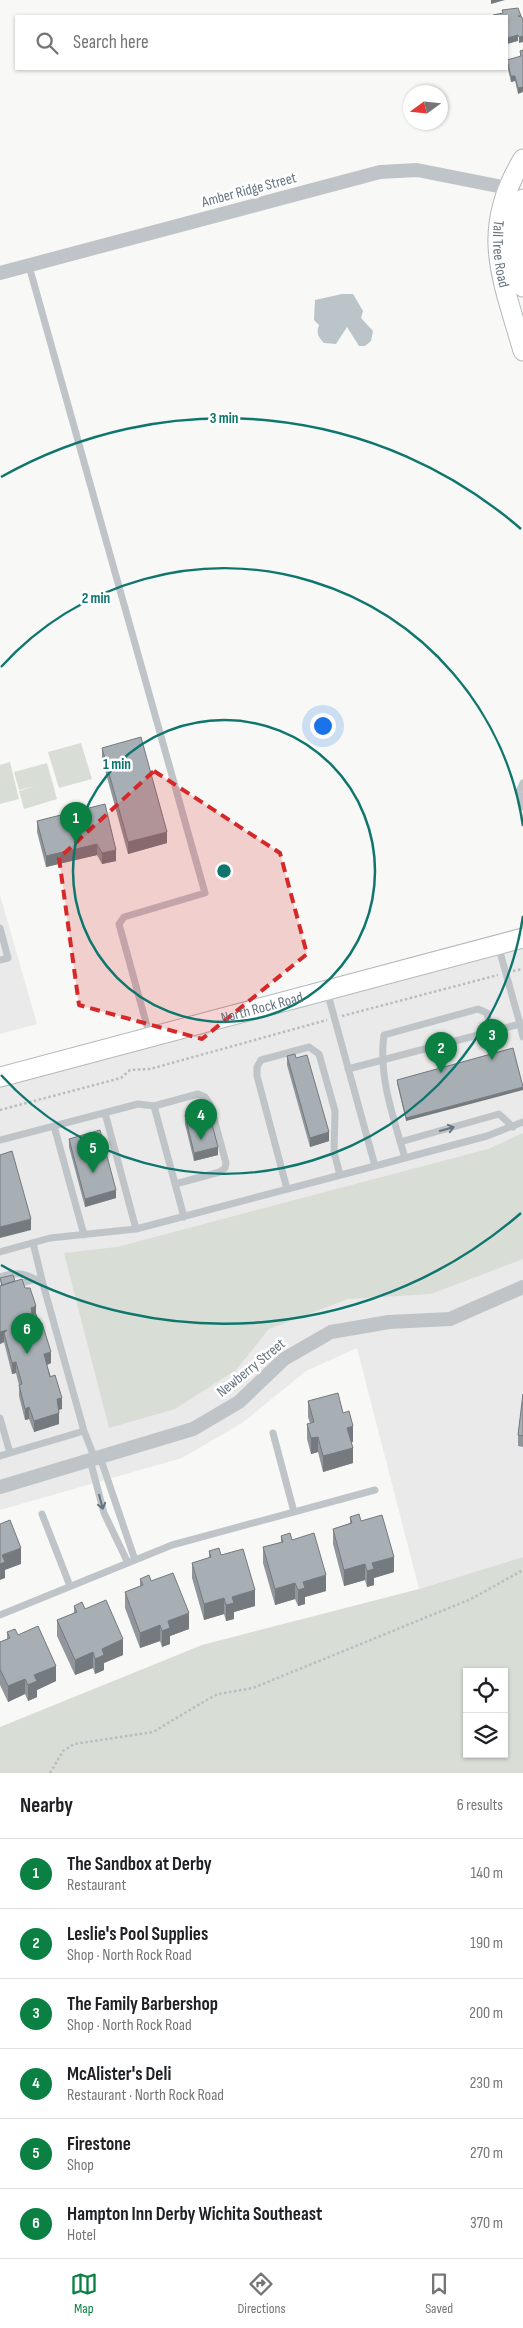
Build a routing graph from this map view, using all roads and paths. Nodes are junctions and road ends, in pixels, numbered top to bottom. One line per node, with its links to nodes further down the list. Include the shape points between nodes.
1 (523, 159): 2 (main road, Tall Tree Road)
2 (516, 194): 3 (street, Amber Ridge Street, via 417,170 380,172); 5 (main road, Tall Tree Road, via 499,213 497,247)
3 (29, 266): 4 (street, Amber Ridge Street); 20 (lane, via 205,893 124,917 119,924)
4 (0, 273)
5 (518, 292): 6 (main road, Tall Tree Road)
6 (523, 351)
7 (523, 783): 8 (lane, via 519,792)
8 (523, 807)
9 (0, 928): 12 (lane, via 8,958)
10 (523, 938): 11 (main road, North Rock Road)
11 (498, 944): 14 (lane); 15 (main road, North Rock Road)
12 (0, 960)
13 (523, 968): 14 (path)
14 (506, 973): 16 (path); 17 (lane)
15 (327, 990): 16 (lane); 20 (main road, North Rock Road)
16 (334, 1018): 22 (lane); 25 (path, via 150,1069 130,1070 121,1078)
17 (521, 1024): 18 (lane); 19 (lane)
18 (491, 1032): 21 (lane); 21 (lane, via 487,1013 482,1009 424,1023 384,1035)
19 (523, 1036)
20 (150, 1037): 23 (main road, North Rock Road)
21 (384, 1060): 22 (lane); 31 (lane, via 386,1089)
22 (348, 1069): 33 (lane)
23 (0, 1077)
24 (154, 1106): 26 (lane, via 138,1104); 35 (lane); 35 (lane, via 198,1094 205,1097 210,1104 226,1163 220,1172)
25 (0, 1110)
26 (105, 1112): 28 (lane); 38 (lane)
27 (523, 1122): 29 (lane)
28 (54, 1126): 30 (lane); 39 (lane)
29 (512, 1127): 31 (lane, one-way to 29, via 499,1114); 32 (lane)
30 (0, 1140)
31 (400, 1142): 32 (lane)
32 (405, 1158): 33 (lane)
33 (375, 1166): 34 (lane)
34 (340, 1175): 36 (lane); 36 (lane, via 334,1152 335,1110 320,1054 309,1047 261,1060 257,1067)
35 (175, 1184): 37 (lane)
36 (287, 1189): 37 (lane)
37 (184, 1217): 38 (lane)
38 (136, 1229): 39 (lane)
39 (84, 1235): 40 (lane)
40 (33, 1243): 41 (lane); 43 (lane)
41 (0, 1252)
42 (0, 1277): 43 (lane, via 29,1274)
43 (40, 1282): 44 (lane); 47 (lane)
44 (15, 1285)
45 (523, 1287): 51 (street, Newberry Street, via 450,1319 389,1322 332,1332 284,1360 239,1402 193,1429)
46 (0, 1418): 49 (lane)
47 (84, 1432): 49 (lane); 51 (lane)
48 (273, 1433): 54 (lane)
49 (10, 1453): 50 (lane)
50 (0, 1456)
51 (95, 1458): 52 (street, Newberry Street); 56 (lane); 57 (lane, one-way to 57, via 104,1513)
52 (0, 1487)
53 (375, 1490): 54 (lane)
54 (294, 1512): 58 (lane, via 172,1545)
55 (42, 1514): 60 (lane)
56 (124, 1525): 57 (lane); 58 (lane)
57 (113, 1530): 58 (lane)
58 (132, 1561): 60 (lane)
59 (523, 1570): 62 (path, via 471,1600 253,1688 218,1694 153,1732 74,1744 63,1751)
60 (70, 1586): 61 (lane)
61 (0, 1615)
62 (50, 1773)

